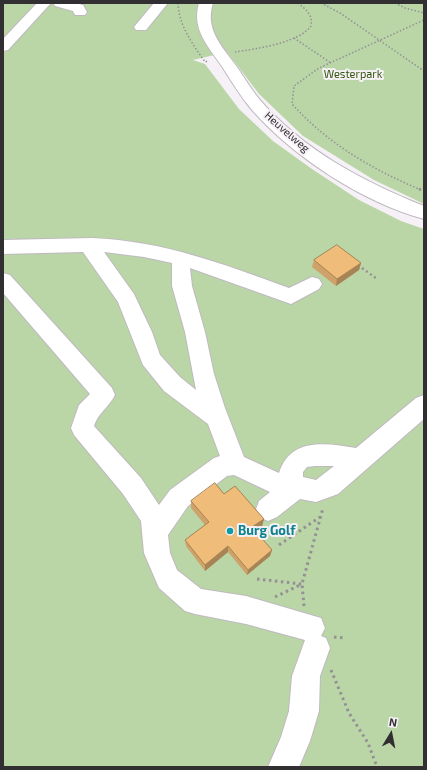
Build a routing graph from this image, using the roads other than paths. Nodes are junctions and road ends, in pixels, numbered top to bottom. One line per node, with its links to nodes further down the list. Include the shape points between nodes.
1 (44, 3): 7 (street)
2 (60, 3): 5 (street)
3 (161, 3): 6 (street)
4 (206, 3): 8 (street, Heuvelweg, via 202,23 216,58 258,107 286,134 356,183)
5 (77, 7)
6 (141, 26)
7 (3, 47)
8 (424, 213)
9 (89, 246): 10 (street); 11 (street, via 121,247); 15 (street, via 127,300 151,359 172,384)
10 (3, 247)
11 (182, 258): 13 (street, via 291,296); 15 (street, via 180,268 184,296)
12 (3, 280): 20 (street, via 104,395 87,412 82,428 132,486 153,518)
13 (312, 284)
14 (424, 405): 16 (street)
15 (216, 417): 17 (street)
16 (361, 460): 18 (street, via 329,486 316,491); 18 (street, via 328,455 304,456 294,464 290,477)
17 (235, 464): 18 (street, via 275,482); 20 (street, via 222,466 179,498)
18 (296, 487): 19 (street)
19 (268, 509)
20 (155, 532): 21 (street, via 158,553 168,579 195,601 246,610 314,638 306,676 304,711 295,741)
21 (283, 767)

